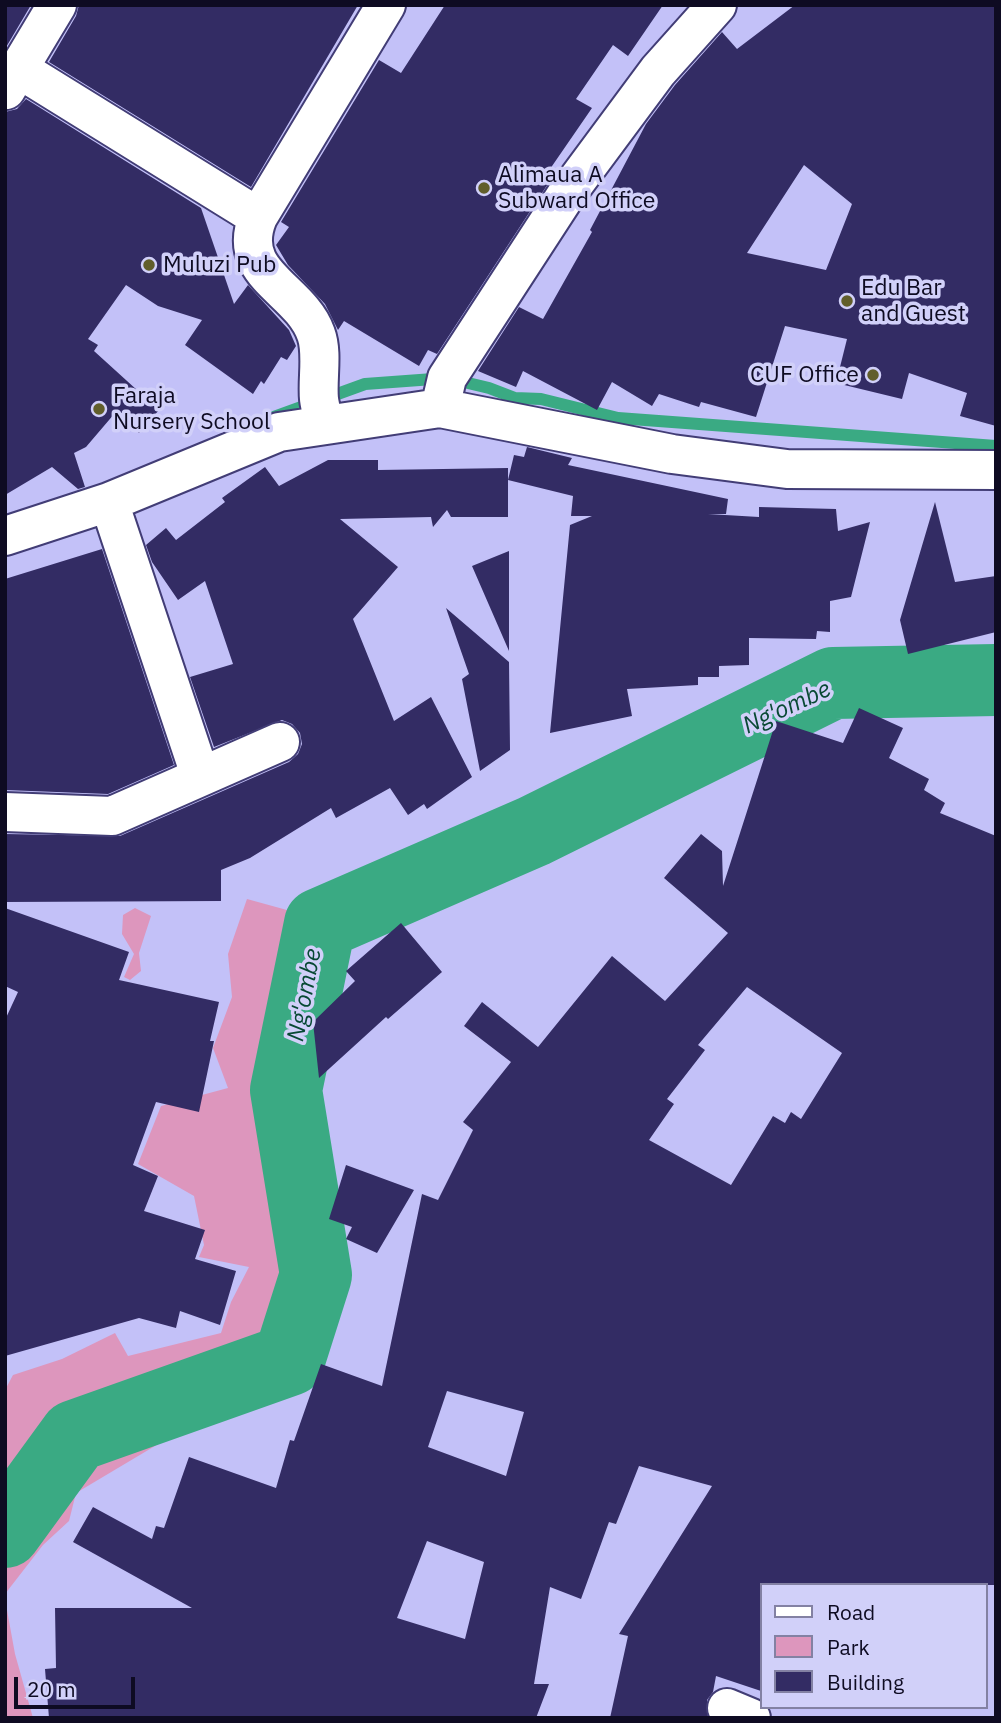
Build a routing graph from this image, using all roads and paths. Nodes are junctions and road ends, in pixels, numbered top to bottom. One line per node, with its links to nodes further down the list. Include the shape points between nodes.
1 (57, 5): 4 (street)
2 (386, 5): 5 (street)
3 (717, 5): 6 (street, via 658,71 566,195 447,378)
4 (12, 80): 5 (street)
5 (258, 217): 7 (street, via 251,235 259,263 304,312 317,335 319,399)
6 (440, 408): 7 (street); 8 (street, via 672,454 788,469)
7 (325, 425): 9 (street, via 279,432)
8 (996, 470)
9 (109, 502): 10 (street); 12 (street)
10 (5, 536)
11 (281, 741): 12 (street)
12 (200, 775): 13 (street, via 112,816)
13 (5, 812)

